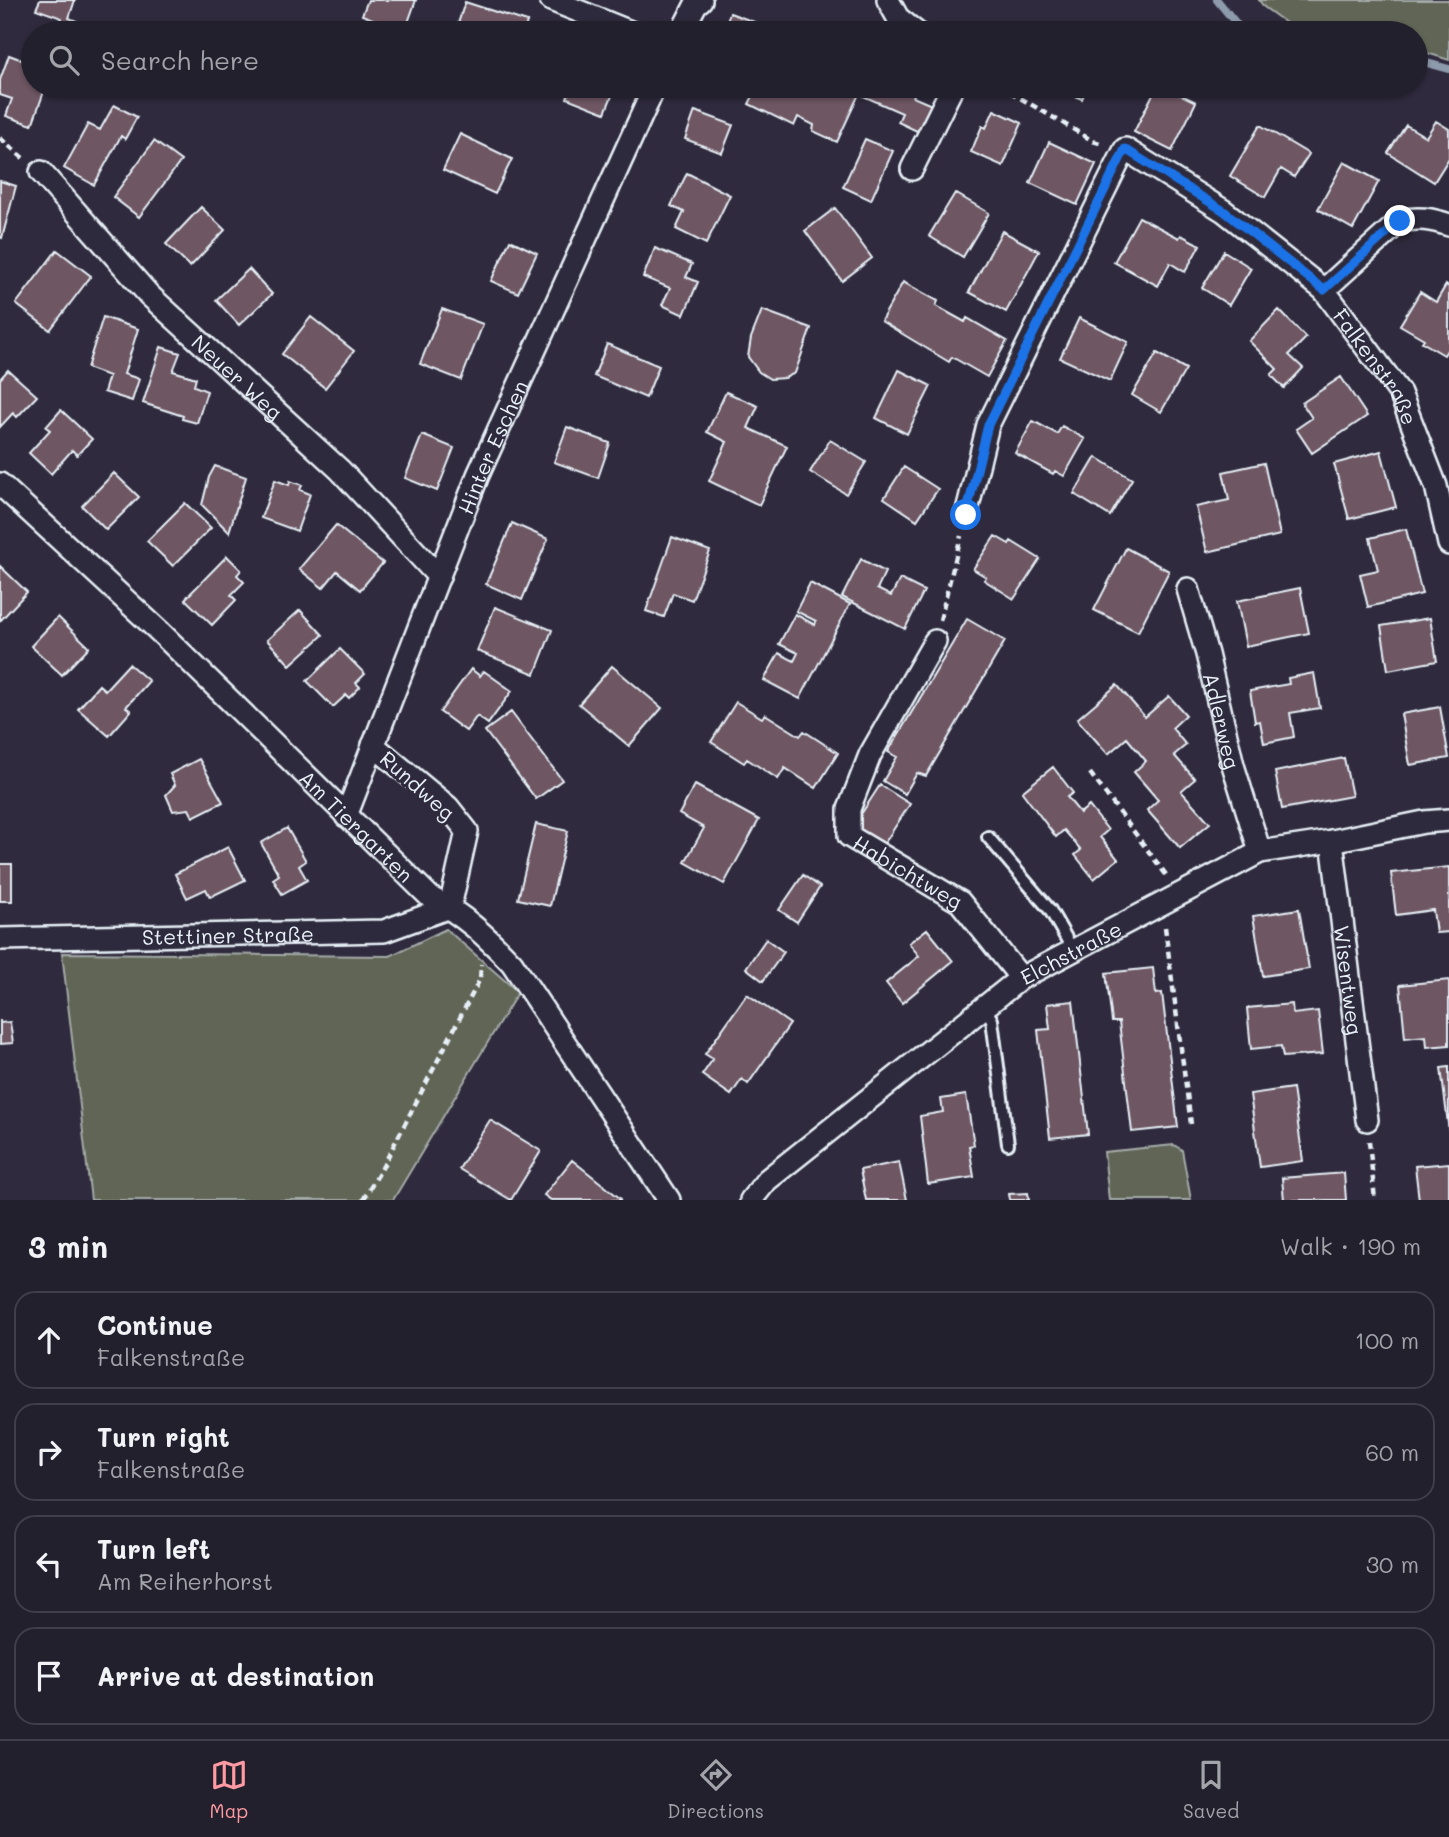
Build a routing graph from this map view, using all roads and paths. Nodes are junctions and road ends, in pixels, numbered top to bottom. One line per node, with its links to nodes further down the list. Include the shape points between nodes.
1 (551, 0): 4 (street)
2 (701, 0): 5 (street)
3 (888, 0): 6 (street)
4 (603, 21)
5 (687, 21)
6 (902, 21)
7 (650, 98): 19 (street, Hinter Eschen, via 478,475)
8 (947, 98): 12 (street)
9 (1020, 98): 11 (path, via 1093,141)
10 (0, 138): 13 (path)
11 (1125, 149): 15 (street, Falkenstraße, via 1224,211); 17 (street, via 988,425)
12 (912, 169)
13 (41, 172): 19 (street, Neuer Weg, via 149,295 341,470)
14 (1449, 225): 15 (street, via 1415,217 1400,221)
15 (1324, 290): 18 (street, Falkenstraße, via 1400,393 1436,486)
16 (0, 484): 24 (street, Am Tiergarten, via 159,631)
17 (966, 515): 21 (path)
18 (1449, 544)
19 (439, 577): 22 (street, Hinter Eschen)
20 (1188, 589): 28 (street, Adlerweg)
21 (935, 641): 34 (street, Habichtweg, via 870,755 849,809 849,836 960,902)
22 (373, 745): 24 (street, Hinter Eschen); 30 (street, Rundweg, via 448,807 467,831)
23 (1090, 773): 29 (path)
24 (346, 817): 30 (street, Am Tiergarten, via 431,898)
25 (1449, 820): 27 (street, Elchstraße)
26 (988, 837): 33 (lane, via 1050,910)
27 (1332, 841): 28 (street, Elchstraße); 36 (street, Wisentweg)
28 (1260, 852): 29 (street, Elchstraße)
29 (1171, 899): 33 (street, Elchstraße); 37 (path)
30 (450, 908): 31 (street, Am Tiergarten); 32 (street, Stettiner Straße, via 384,932)
31 (483, 933): 39 (path, via 480,979); 40 (street, Am Tiergarten, via 512,963)
32 (0, 939)
33 (1073, 950): 34 (street, Elchstraße)
34 (1021, 978): 35 (street, Elchstraße)
35 (985, 1004): 38 (lane, via 992,1020); 41 (street, Elchstraße, via 767,1180)
36 (1367, 1120): 42 (path)
37 (1191, 1124)
38 (1008, 1144)
39 (363, 1200)
40 (669, 1200)
41 (751, 1200)
42 (1375, 1200)

